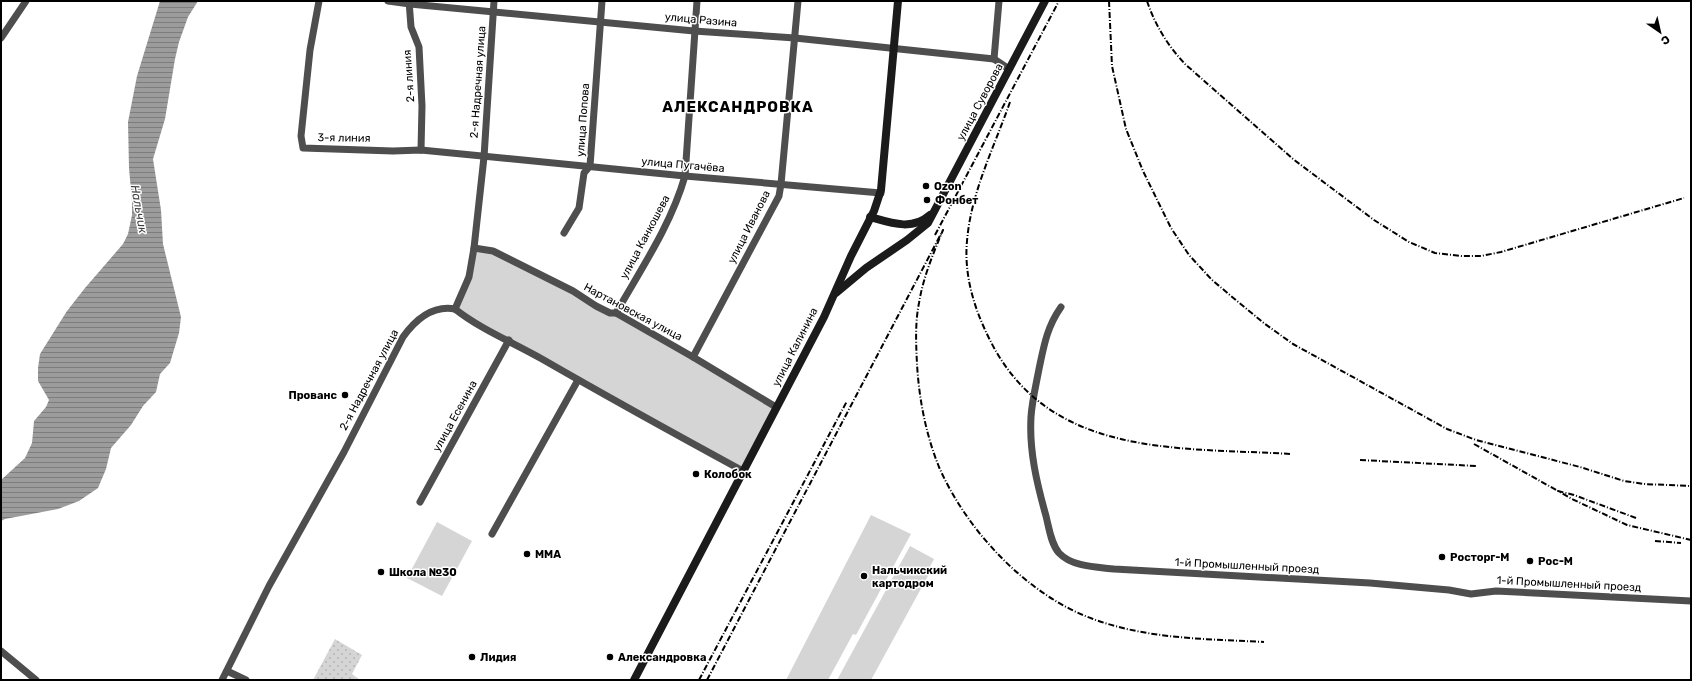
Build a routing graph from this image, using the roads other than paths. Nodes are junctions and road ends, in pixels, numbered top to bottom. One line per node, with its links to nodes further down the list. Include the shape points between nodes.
1 (26, 1): 15 (street)
2 (319, 1): 20 (street, 3-я линия, via 310,50 301,136 303,148)
3 (388, 1): 11 (street, улица Разина)
4 (494, 1): 12 (street, 2-я Надречная улица)
5 (602, 1): 13 (street, улица Попова)
6 (696, 1): 14 (street, улица Канкошева)
7 (798, 1): 16 (street, улица Иванова)
8 (898, 1): 17 (main road, улица Калинина)
9 (999, 1): 18 (street)
10 (1045, 1): 19 (main road, улица Суворова)
11 (410, 3): 12 (street, улица Разина); 20 (street, 2-я линия, via 411,27 419,47)
12 (493, 12): 13 (street, улица Разина); 21 (street, 2-я Надречная улица)
13 (601, 22): 14 (street, улица Разина); 22 (street, улица Попова)
14 (694, 31): 16 (street, улица Разина); 23 (street, улица Канкошева)
15 (1, 38)
16 (795, 38): 17 (street, улица Разина); 24 (street, улица Иванова)
17 (894, 49): 18 (street, улица Разина); 25 (main road, улица Калинина)
18 (994, 59): 19 (street, улица Разина)
19 (1009, 69): 26 (main road, улица Суворова)
20 (421, 150): 21 (street, 3-я линия)
21 (484, 157): 22 (street, улица Пугачёва); 29 (street, 2-я Надречная улица)
22 (590, 166): 23 (street, улица Пугачёва); 28 (street, улица Попова, via 584,173 578,208)
23 (685, 176): 24 (street, улица Пугачёва); 33 (street, улица Канкошева, via 663,230)
24 (781, 184): 25 (street, улица Пугачёва); 35 (street, улица Иванова, via 779,196)
25 (881, 193): 27 (main road, улица Калинина)
26 (934, 212): 27 (main road, via 926,219 908,225); 30 (main road, улица Суворова, via 924,227 866,268)
27 (870, 218): 30 (main road, улица Калинина)
28 (564, 233)
29 (474, 248): 32 (street, 2-я Надречная улица, via 469,277); 33 (street, Нартановская улица, via 493,251 596,306)
30 (834, 295): 37 (main road, улица Калинина)
31 (1061, 307): 41 (street, 1-й Промышленный проезд, via 1047,333 1033,402 1031,433 1038,489 1054,544 1059,553 1069,560 1088,566 1114,569 1370,583 1471,594 1496,591)
32 (455, 309): 34 (street, via 466,318); 43 (street, 2-я Надречная улица, via 437,308 429,312 403,337 344,452 269,586)
33 (616, 313): 35 (street, Нартановская улица)
34 (509, 340): 36 (street); 39 (street, улица Есенина)
35 (693, 357): 37 (street, Нартановская улица)
36 (578, 380): 38 (street); 40 (street)
37 (776, 407): 38 (main road, улица Калинина)
38 (743, 471): 47 (main road, улица Калинина)
39 (420, 502)
40 (492, 534)
41 (1691, 601)
42 (1, 651): 44 (street)
43 (227, 671): 45 (street, 2-я Надречная улица); 46 (street)
44 (36, 680)
45 (222, 680)
46 (246, 680)
47 (634, 680)

